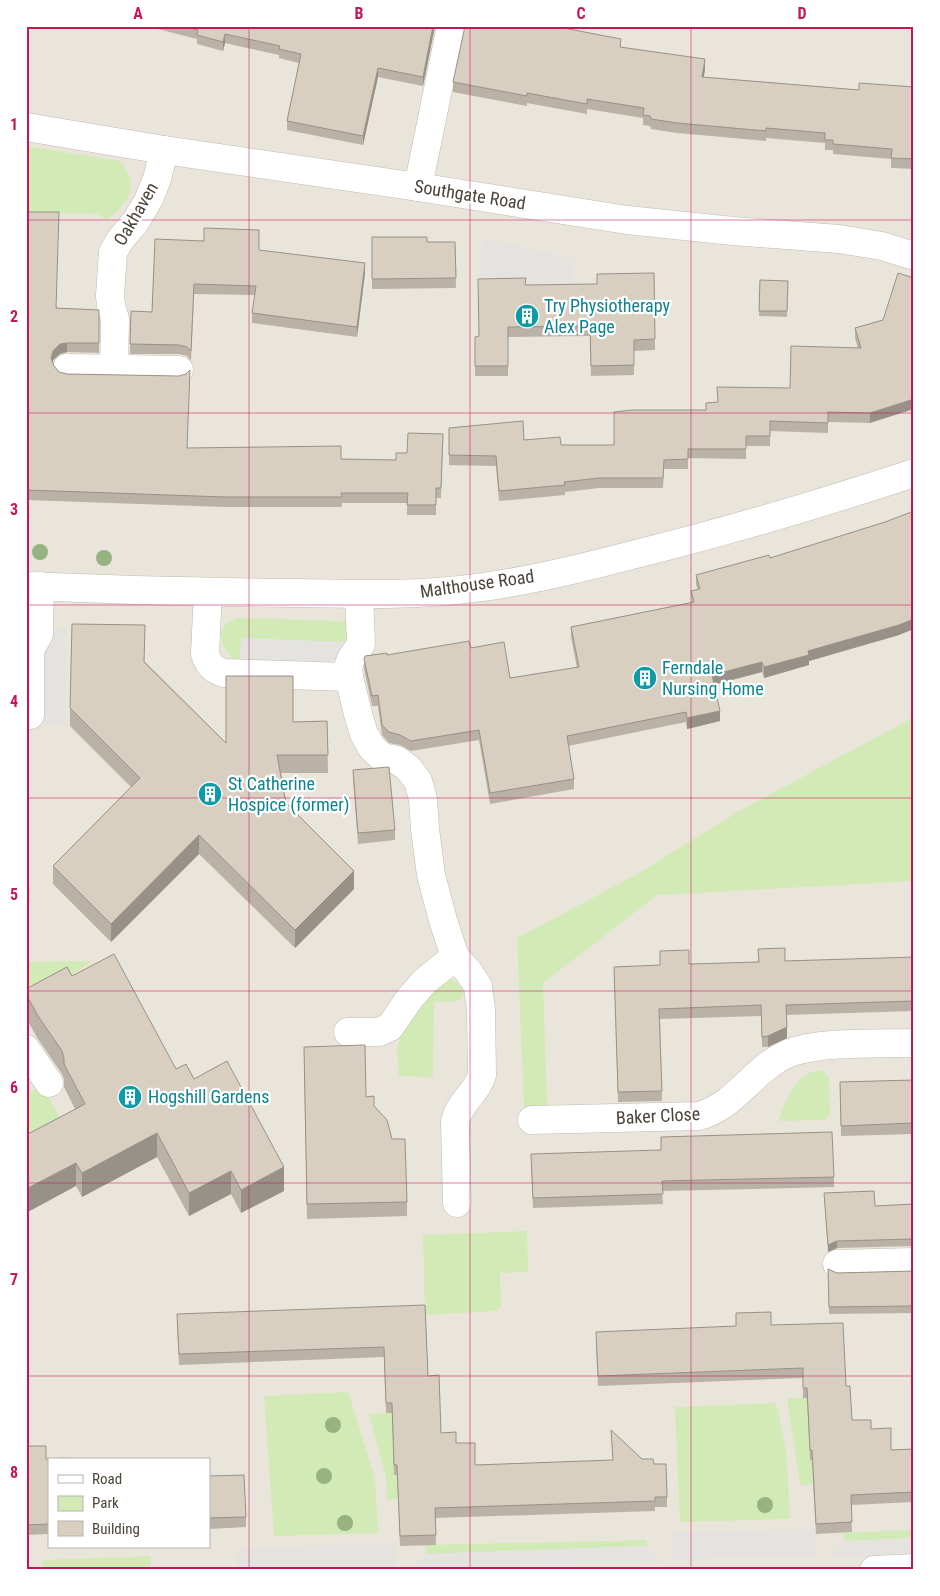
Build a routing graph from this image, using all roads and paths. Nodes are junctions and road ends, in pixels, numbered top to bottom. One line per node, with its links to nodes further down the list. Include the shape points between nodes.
1 (451, 26): 4 (street)
2 (26, 127): 3 (street, Southgate Road)
3 (164, 150): 4 (street, Southgate Road); 7 (street, Oakhaven, via 149,199 113,252 110,296 115,319)
4 (418, 187): 5 (street, Southgate Road, via 627,220 839,239 882,246)
5 (914, 256)
6 (67, 368): 7 (street)
7 (114, 368): 8 (street)
8 (180, 370)
9 (914, 473): 12 (street, Malthouse Road, via 715,534 577,569 476,588)
10 (33, 586): 11 (street, Malthouse Road); 14 (street, via 39,634 30,654)
11 (208, 592): 12 (street, Malthouse Road); 13 (street, via 204,654 216,670 224,673)
12 (359, 594): 13 (street, via 361,644 348,667)
13 (349, 677): 15 (street, via 364,734 372,748 382,757 396,760 408,768 418,780 431,875)
14 (30, 715)
15 (455, 957): 16 (street, via 425,981 390,1027 379,1032); 21 (street, via 478,986 482,1066 479,1085 462,1104 455,1122)
16 (348, 1032)
17 (914, 1043): 20 (street, Baker Close, via 834,1046 787,1054 723,1106 699,1116)
18 (26, 1049): 19 (street)
19 (49, 1082)
20 (532, 1120)
21 (457, 1203)
22 (914, 1262): 23 (street)
23 (837, 1264)
24 (914, 1568): 25 (street)
25 (874, 1570)

